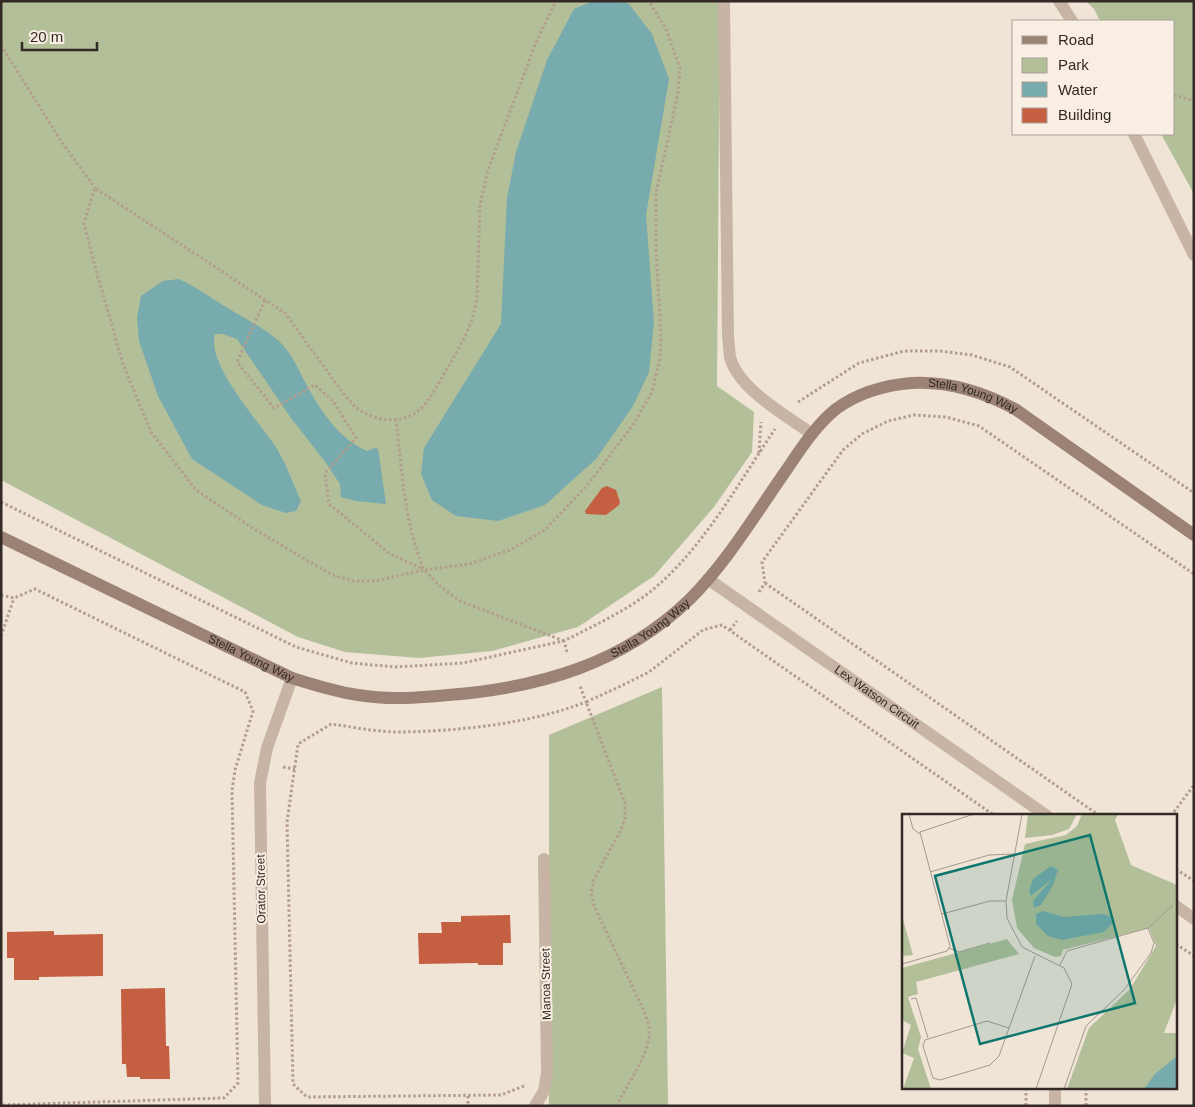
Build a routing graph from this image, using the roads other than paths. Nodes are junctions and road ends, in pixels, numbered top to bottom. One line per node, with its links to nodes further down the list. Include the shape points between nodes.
1 (724, 1): 6 (street, via 730,358 740,377 763,400)
2 (1058, 1): 3 (street)
3 (1071, 20)
4 (1134, 135): 5 (street)
5 (1194, 255)
6 (812, 434): 7 (street, Stella Young Way, via 836,409 867,393 903,384 961,387 1015,409); 9 (street, Stella Young Way)
7 (1194, 535)
8 (1, 537): 10 (street, Stella Young Way)
9 (708, 579): 10 (street, Stella Young Way, via 670,617 623,648 573,671 513,688 405,698 359,696); 11 (street, Lex Watson Circuit)
10 (292, 678): 17 (street, Orator Street, via 260,782)
11 (1044, 814)
12 (544, 859): 16 (street, Manoa Street, via 547,1074 544,1091)
13 (1178, 907): 14 (street)
14 (1194, 919)
15 (1055, 1090): 18 (street)
16 (537, 1102)
17 (265, 1106)
18 (1055, 1106)

